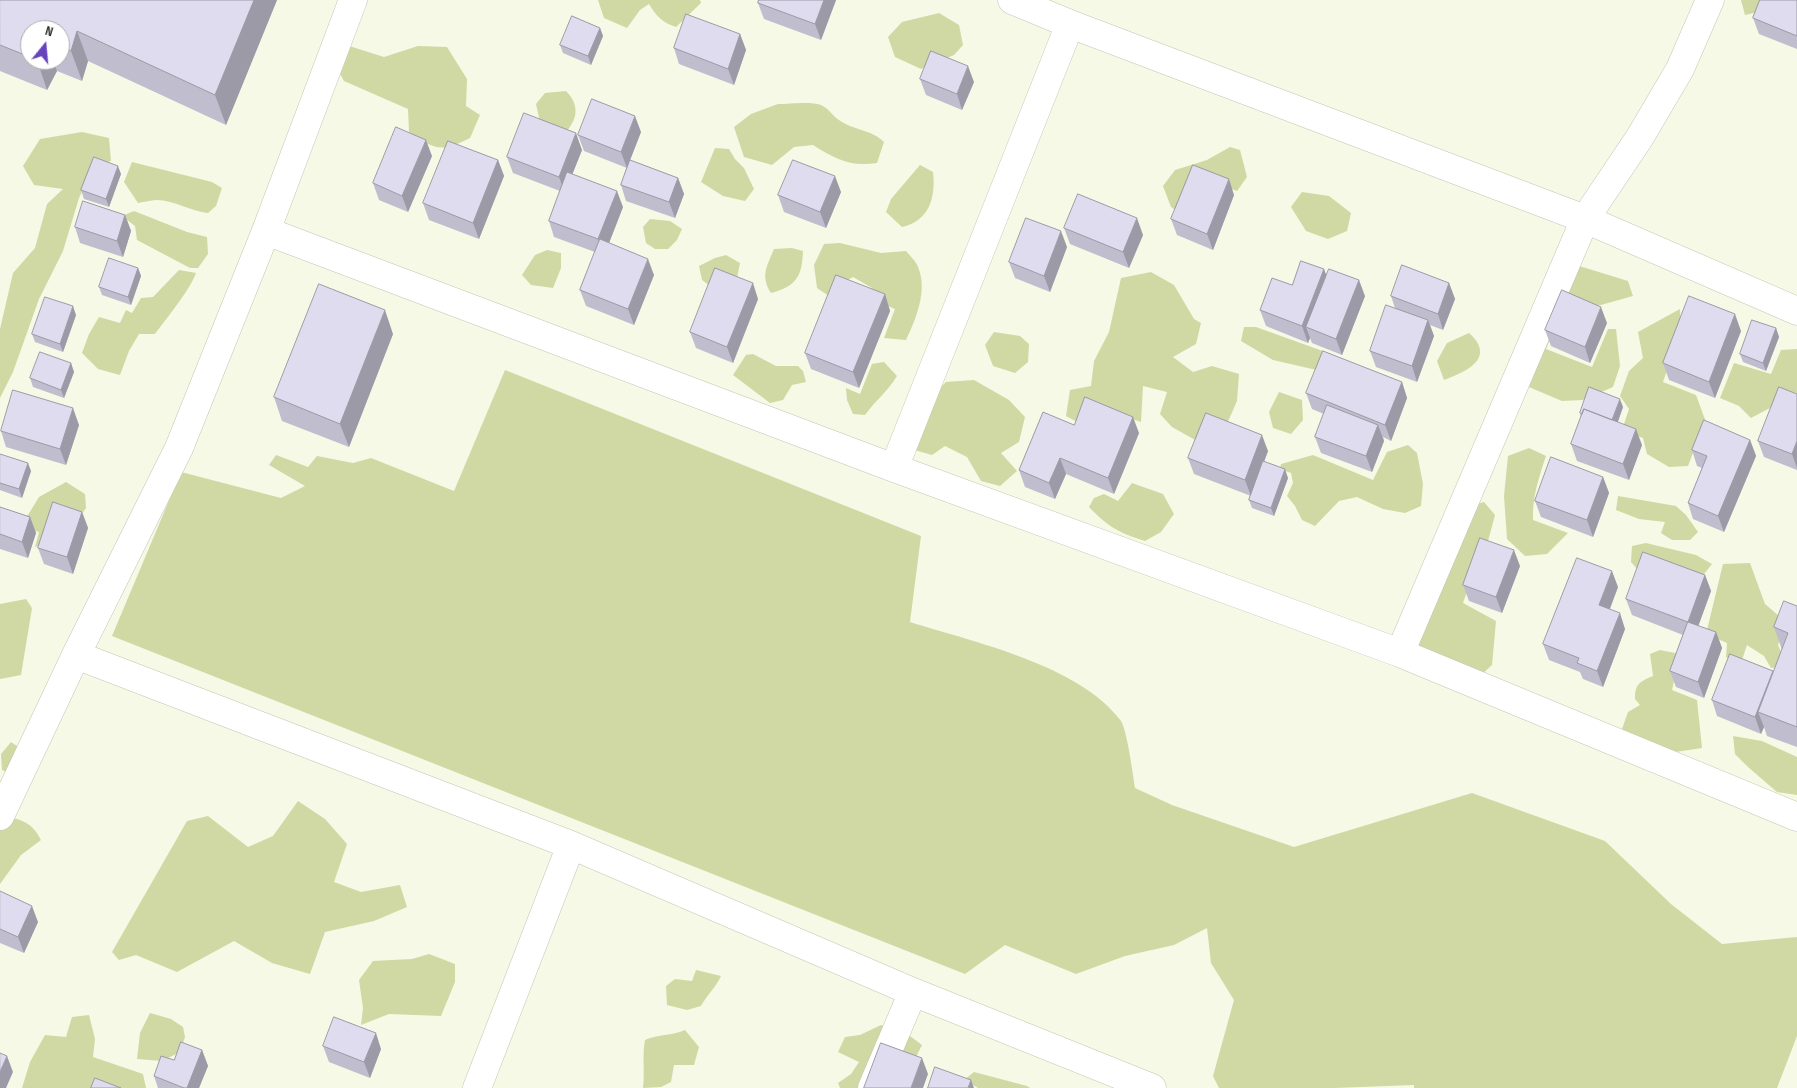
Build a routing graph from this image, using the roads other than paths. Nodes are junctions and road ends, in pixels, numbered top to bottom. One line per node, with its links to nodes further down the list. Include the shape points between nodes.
1 (353, 0): 6 (street)
2 (1012, 0): 4 (street)
3 (1710, 0): 5 (street, via 1680,69 1640,137)
4 (1070, 24): 5 (street); 8 (street)
5 (1585, 219): 7 (street); 9 (street)
6 (266, 231): 8 (street); 10 (street, via 179,448)
7 (1797, 310)
8 (894, 468): 9 (street)
9 (1400, 653): 12 (street)
10 (76, 655): 11 (street); 13 (street)
11 (0, 816)
12 (1797, 817)
13 (571, 845): 14 (street); 15 (street)
14 (913, 992): 16 (street); 17 (street)
15 (477, 1088)
16 (872, 1088)
17 (1152, 1088)

